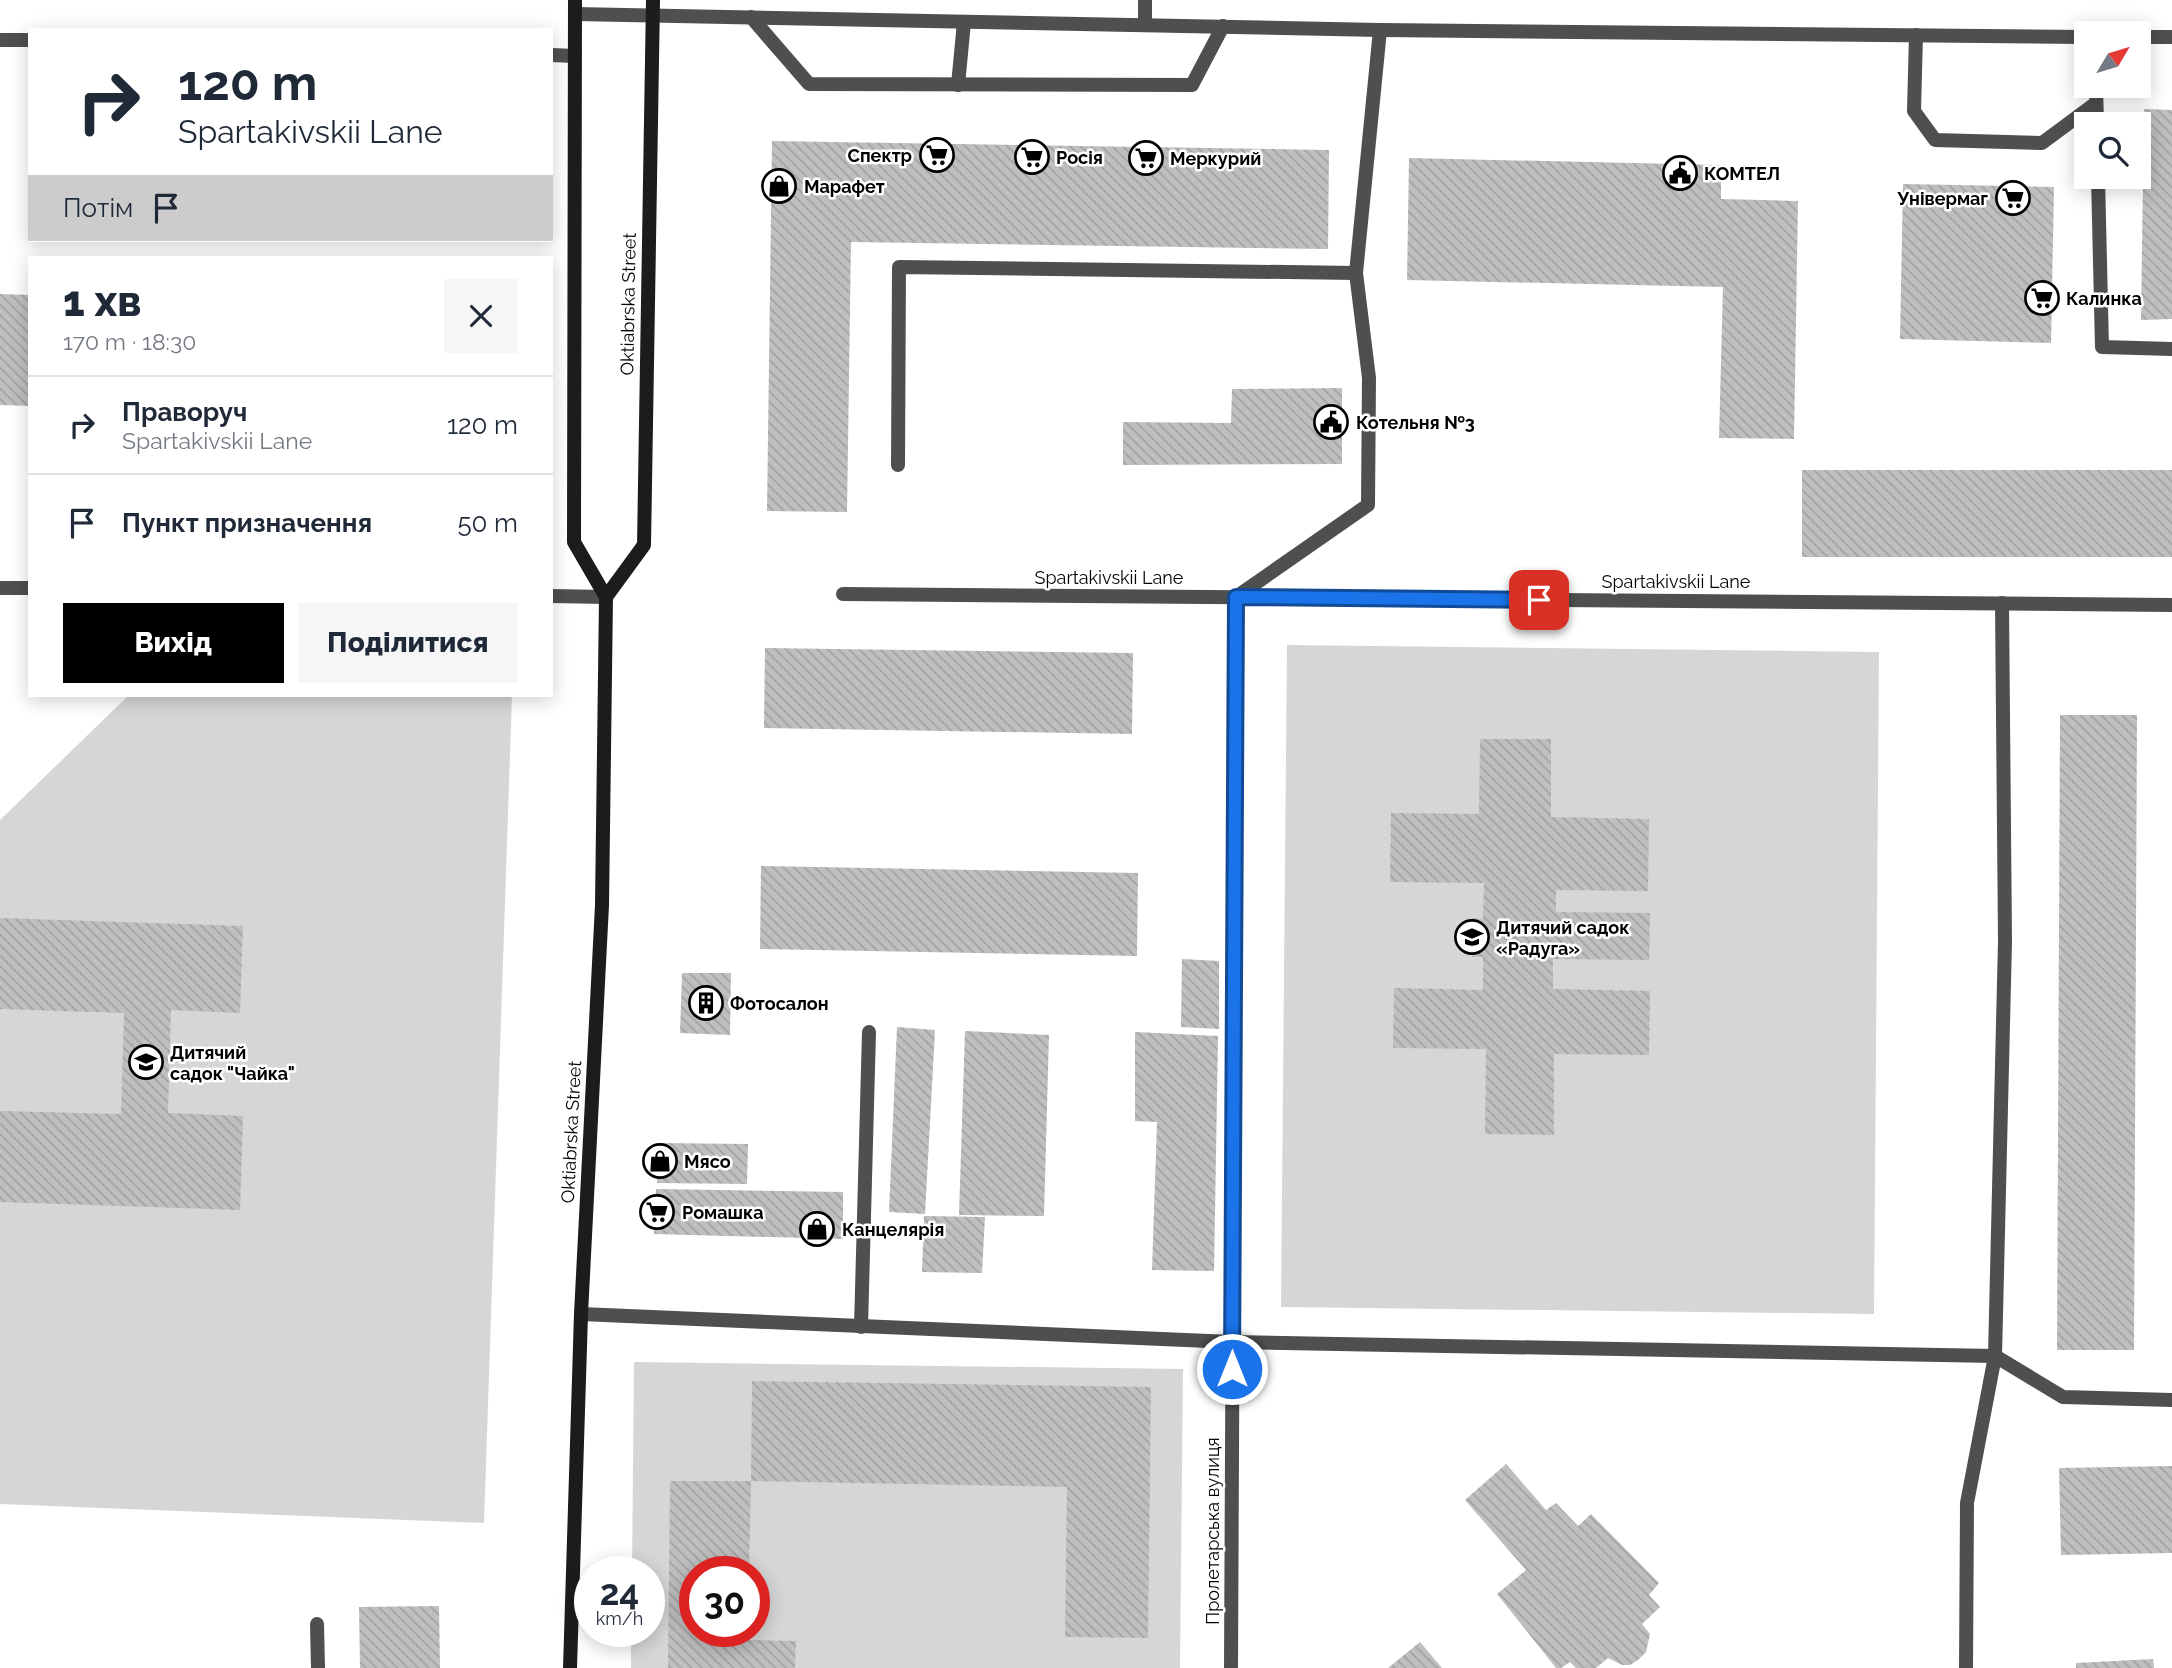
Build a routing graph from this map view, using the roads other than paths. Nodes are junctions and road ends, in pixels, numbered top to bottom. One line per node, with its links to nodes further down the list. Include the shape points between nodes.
1 (653, 0): 4 (main road, Oktiabrska Street)
2 (1145, 0): 7 (street)
3 (575, 7): 4 (street); 17 (main road)
4 (652, 16): 5 (street); 30 (main road, Oktiabrska Street, via 644,545)
5 (751, 17): 6 (street); 18 (street, via 809,84)
6 (964, 22): 7 (street); 18 (street)
7 (1145, 25): 8 (street)
8 (1223, 26): 9 (street); 18 (street, via 1192,85)
9 (1380, 30): 10 (street); 23 (street)
10 (1916, 35): 11 (street); 20 (street, via 1914,111 1935,140 2042,143)
11 (2074, 37)
12 (2151, 37): 13 (street)
13 (2172, 37)
14 (0, 40): 15 (street)
15 (28, 40)
16 (553, 55): 17 (street)
17 (575, 56): 30 (main road, via 573,542)
18 (958, 85)
19 (2096, 98): 20 (street)
20 (2096, 103): 21 (street)
21 (2096, 112)
22 (2098, 189): 24 (street, via 2102,347)
23 (1356, 273): 25 (street, via 899,267); 31 (street, via 1369,378 1368,505)
24 (2172, 349)
25 (898, 465)
26 (0, 587): 27 (street)
27 (28, 588)
28 (843, 594): 31 (street, Spartakivskii Lane)
29 (553, 596): 30 (street)
30 (606, 597): 35 (main road, Oktiabrska Street, via 602,905)
31 (1236, 597): 32 (street, Spartakivskii Lane); 37 (street, Пролетарська вулиця)
32 (2002, 604): 33 (street, Spartakivskii Lane); 38 (street, via 2006,941)
33 (2172, 605)
34 (869, 1032): 36 (street)
35 (581, 1314): 36 (street); 42 (main road, Oktiabrska Street)
36 (861, 1327): 37 (street)
37 (1233, 1342): 38 (street); 43 (street, Пролетарська вулиця)
38 (1995, 1356): 39 (street, via 2063,1397); 44 (street, via 1967,1503)
39 (2172, 1400)
40 (317, 1624): 41 (street)
41 (318, 1668)
42 (570, 1668)
43 (1231, 1668)
44 (1966, 1668)

